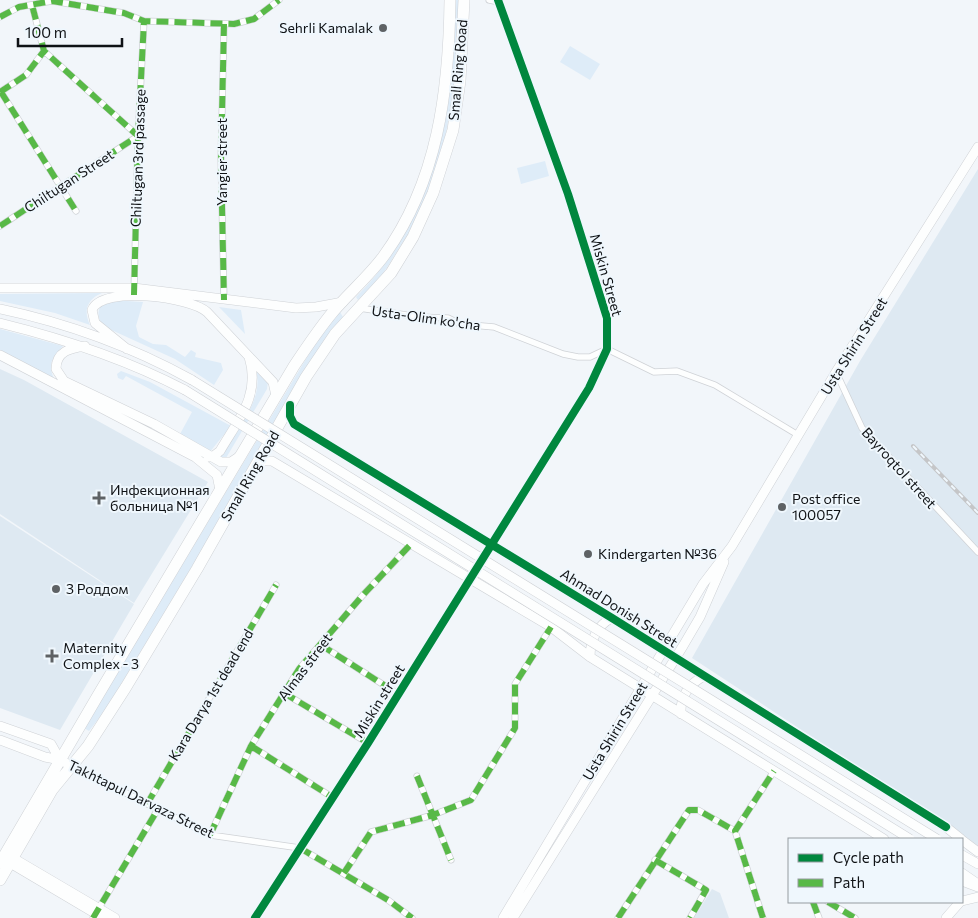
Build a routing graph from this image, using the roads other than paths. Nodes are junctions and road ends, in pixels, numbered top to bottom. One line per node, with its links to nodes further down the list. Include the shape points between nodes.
1 (279, 0): 9 (street, via 254,19)
2 (450, 0): 21 (highway, Small Ring Road, via 445,100 438,135 423,180 408,216 388,250)
3 (464, 0): 23 (highway, Small Ring Road, via 459,94 443,166 425,213 400,261)
4 (489, 0): 5 (street)
5 (499, 1): 27 (street, Miskin Street, via 598,286 607,318)
6 (32, 5): 7 (street, via 19,7); 8 (street, via 52,1 124,13); 10 (street)
7 (0, 17)
8 (144, 21): 9 (street); 12 (street, Chiltugan 3rd passage)
9 (224, 24): 20 (street, Yangier street, via 220,159)
10 (44, 51): 11 (street, via 26,75); 12 (street)
11 (0, 92): 14 (street)
12 (138, 136): 14 (street, Chiltugan Street); 18 (street, Chiltugan 3rd passage)
13 (978, 147): 30 (main road, Usta Shirin Street)
14 (60, 186): 15 (street); 16 (street, Chiltugan Street)
15 (76, 211)
16 (1, 222)
17 (0, 288): 18 (main road)
18 (134, 292): 19 (main road); 26 (main road, via 104,298 92,310 96,325); 29 (main road, via 200,306)
19 (188, 294): 20 (main road); 29 (main road, via 207,306)
20 (224, 300): 21 (main road, via 296,308)
21 (343, 302): 23 (highway); 31 (highway, Small Ring Road, via 324,323)
22 (0, 309): 26 (main road, via 64,326)
23 (357, 310): 27 (street, Usta-Olim ko'cha, via 442,317 460,324 494,327 578,357 590,357); 32 (highway, Small Ring Road, via 335,334)
24 (0, 323): 25 (main road)
25 (85, 346): 36 (main road, via 70,348 59,357 56,369 64,381 147,420); 72 (main road, bridge, via 185,390)
26 (127, 349): 73 (main road, bridge, via 192,380)
27 (607, 349): 33 (street, via 654,372 677,371 715,385); 40 (street, Miskin Street, via 589,388)
28 (0, 355): 35 (main road)
29 (249, 356): 31 (main road, via 273,382); 36 (main road, via 253,382 251,398 220,451)
30 (836, 372): 33 (main road, Usta Shirin Street); 42 (street, Bayroqtol street, via 862,428)
31 (276, 396): 34 (highway, Small Ring Road)
32 (290, 406): 37 (highway, Small Ring Road); 40 (main road, Ahmad Donish Street, via 294,424)
33 (798, 436): 41 (main road, Usta Shirin Street)
34 (240, 456): 36 (main road, via 226,463); 38 (highway, Small Ring Road)
35 (195, 457): 36 (main road); 38 (main road, via 217,474)
36 (212, 458)
37 (255, 466): 39 (main road, via 272,461); 62 (highway, Small Ring Road, via 131,679)
38 (219, 493): 61 (highway, Small Ring Road)
39 (412, 543): 43 (main road); 47 (street, Almas street)
40 (491, 544): 43 (street, Miskin street); 45 (main road, Ahmad Donish Street)
41 (732, 546): 48 (main road, Usta Shirin Street, via 703,584); 50 (main road, Usta Shirin Street, via 700,617)
42 (978, 552)
43 (470, 578): 46 (main road); 54 (street, Miskin street)
44 (276, 585): 66 (street, Kаra Darya 1st dead end)
45 (612, 618): 48 (main road, Ahmad Donish Street); 49 (main road, via 603,623 596,633)
46 (551, 627): 49 (main road); 68 (street, via 515,684 515,728 473,797)
47 (321, 645): 53 (street, Almas street); 54 (street)
48 (663, 651): 50 (main road, Ahmad Donish Street); 52 (main road, Usta Shirin Street)
49 (590, 657): 52 (main road)
50 (675, 658): 51 (main road, Ahmad Donish Street); 55 (main road, Usta Shirin Street)
51 (704, 676): 56 (main road, via 686,690 681,701); 74 (main road, Ahmad Donish Street)
52 (640, 689): 55 (main road); 100 (main road, Usta Shirin Street)
53 (284, 693): 59 (street); 60 (street, Almas street)
54 (398, 694): 59 (street, Miskin street)
55 (652, 696): 56 (main road); 101 (main road, Usta Shirin Street)
56 (681, 714): 63 (main road)
57 (0, 726): 61 (main road, Takhtapul Darvaza Street, via 51,744)
58 (0, 740): 61 (main road, Takhtapul Darvaza Street)
59 (368, 743): 65 (street, Miskin street)
60 (251, 746): 65 (street); 70 (street, Almas street)
61 (60, 760): 62 (main road, Takhtapul Darvaza Street); 79 (highway, Small Ring Road)
62 (72, 766): 66 (street, Takhtapul Darvaza Street); 79 (highway, Small Ring Road)
63 (774, 771): 69 (street); 71 (main road)
64 (417, 776): 68 (street)
65 (332, 797): 76 (street, Miskin street)
66 (147, 804): 67 (street, Takhtapul Darvaza Street)
67 (158, 809): 70 (street, Takhtapul Darvaza Street); 95 (street)
68 (433, 816): 80 (street); 83 (street, via 371,832)
69 (735, 831): 81 (street, via 692,809 687,811); 104 (street)
70 (210, 835): 76 (street, Takhtapul Darvaza Street)
71 (882, 838)
72 (908, 838)
73 (935, 838)
74 (961, 838)
75 (963, 840): 77 (main road, Ahmad Donish Street)
76 (300, 848): 83 (street, Takhtapul Darvaza Street); 98 (street)
77 (978, 852)
78 (963, 855): 82 (main road)
79 (4, 858): 85 (highway, Small Ring Road); 95 (main road)
80 (451, 860)
81 (655, 860): 102 (street); 103 (street, via 706,890)
82 (978, 864)
83 (344, 873): 99 (street, Takhtapul Darvaza Street)
84 (963, 874): 87 (main road)
85 (0, 880)
86 (963, 881): 88 (main road)
87 (978, 884)
88 (978, 888)
89 (978, 897): 90 (main road)
90 (963, 901)
91 (814, 903): 105 (street)
92 (830, 903): 106 (street)
93 (953, 903): 96 (main road)
94 (959, 903): 96 (main road)
95 (97, 914): 97 (main road)
96 (948, 915)
97 (115, 918)
98 (255, 918)
99 (412, 918)
100 (503, 918)
101 (513, 918)
102 (618, 918)
103 (690, 918)
104 (763, 918)
105 (819, 918)
106 (855, 918)

